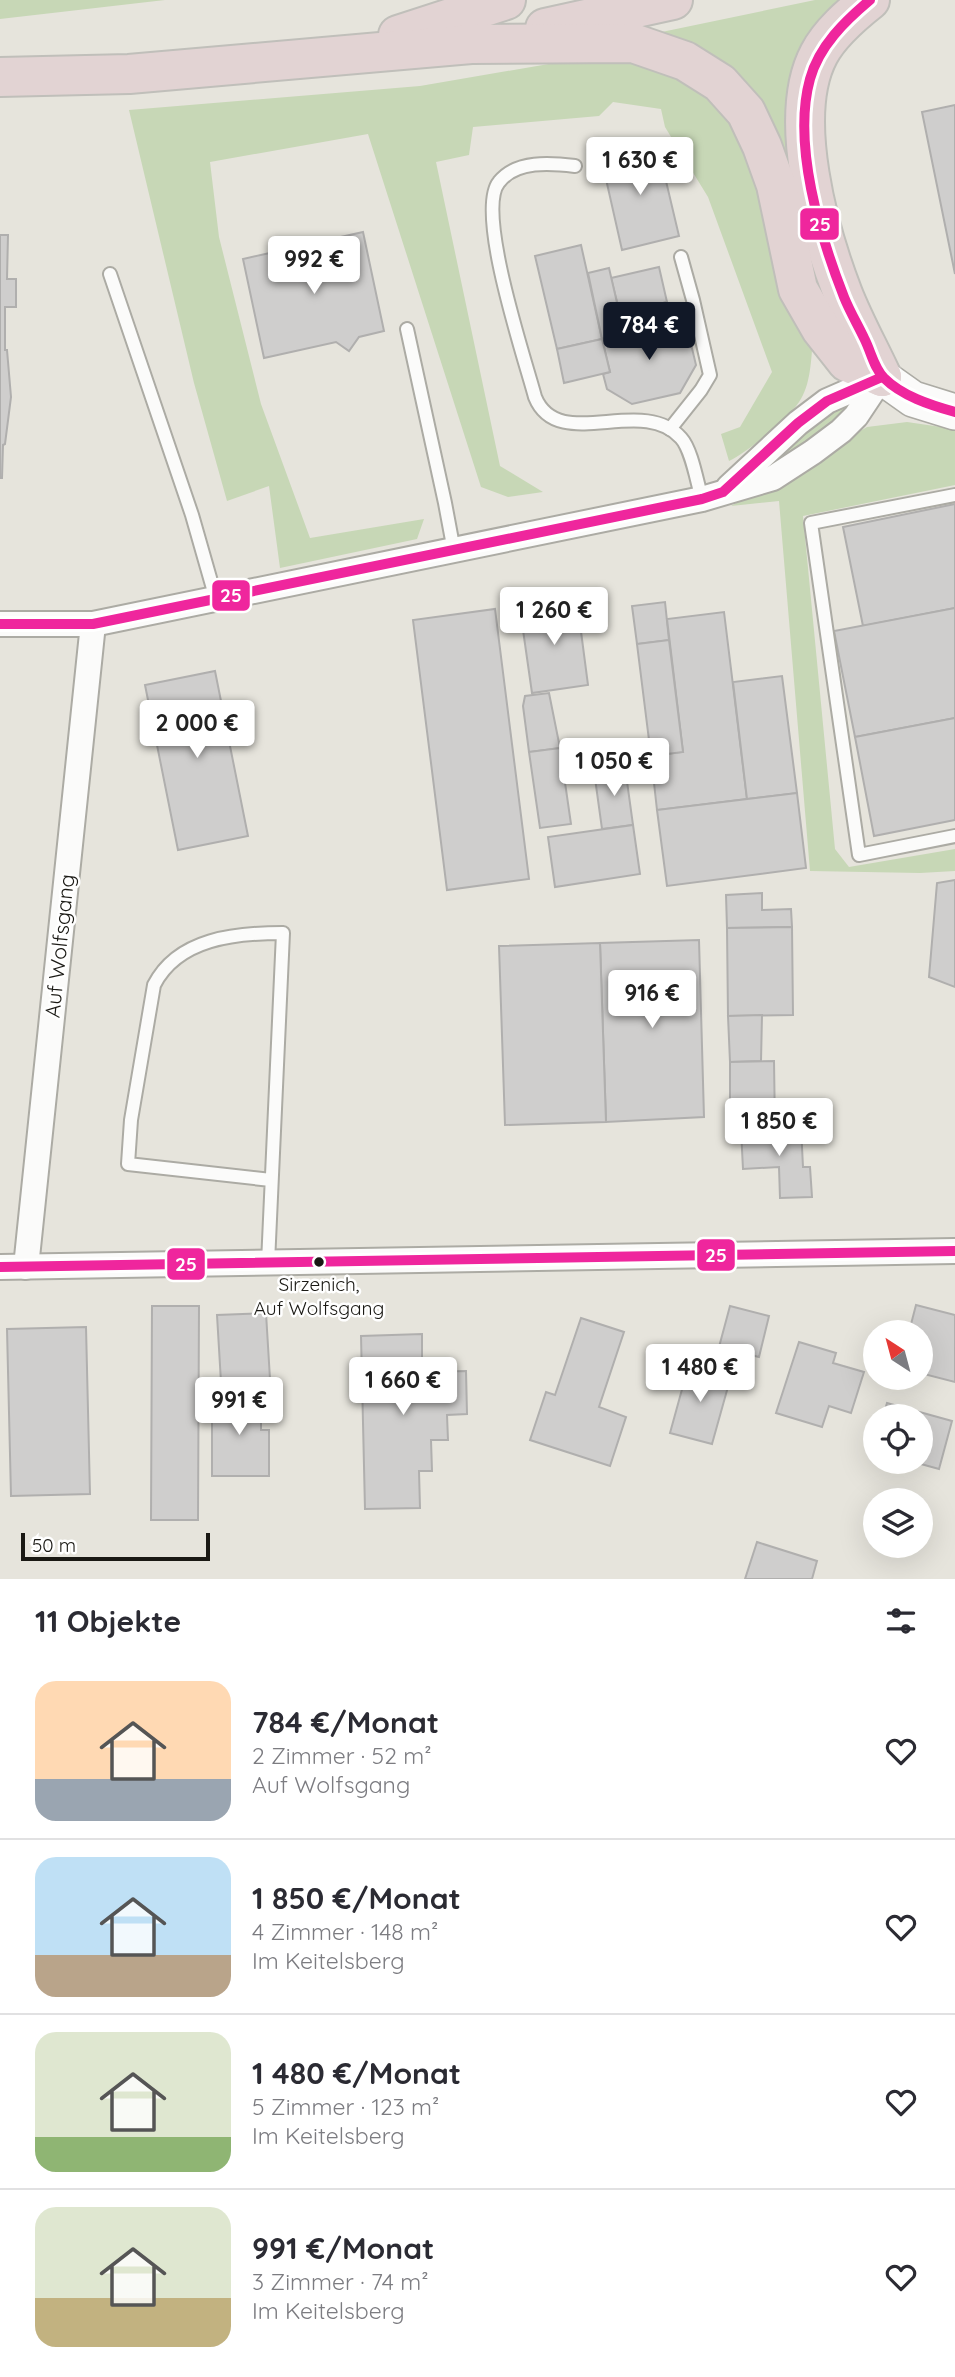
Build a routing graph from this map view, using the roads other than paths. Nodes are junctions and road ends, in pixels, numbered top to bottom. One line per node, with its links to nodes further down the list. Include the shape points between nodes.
1 (506, 0): 5 (highway)
2 (673, 0): 4 (highway)
3 (870, 0): 11 (highway, via 840,26 819,54 809,82 804,131 827,251)
4 (471, 44): 5 (highway); 11 (highway, via 633,43 685,61 720,83 746,112 762,146 776,185 798,289 847,362)
5 (329, 57): 6 (highway, via 129,74)
6 (0, 77)
7 (575, 166): 13 (lane, via 533,165 515,170 500,181 494,195 495,246 536,397 545,414 562,422 636,420)
8 (681, 257): 13 (lane, via 710,375)
9 (110, 274): 17 (lane, via 192,514)
10 (407, 329): 16 (lane)
11 (882, 377): 12 (street, via 913,398); 15 (street, via 827,401)
12 (955, 412)
13 (670, 429): 15 (lane, via 686,445)
14 (955, 495): 20 (lane, via 811,523 859,855)
15 (713, 496): 16 (street)
16 (454, 551): 17 (street)
17 (216, 600): 19 (street)
18 (0, 624): 19 (street)
19 (93, 624): 25 (street, Auf Wolfsgang)
20 (955, 836)
21 (271, 1180): 21 (lane, via 283,933 248,933 186,951 161,972 154,985 128,1164); 23 (lane)
22 (955, 1251): 23 (street)
23 (268, 1263): 25 (street)
24 (0, 1267): 25 (street)
25 (26, 1267)

